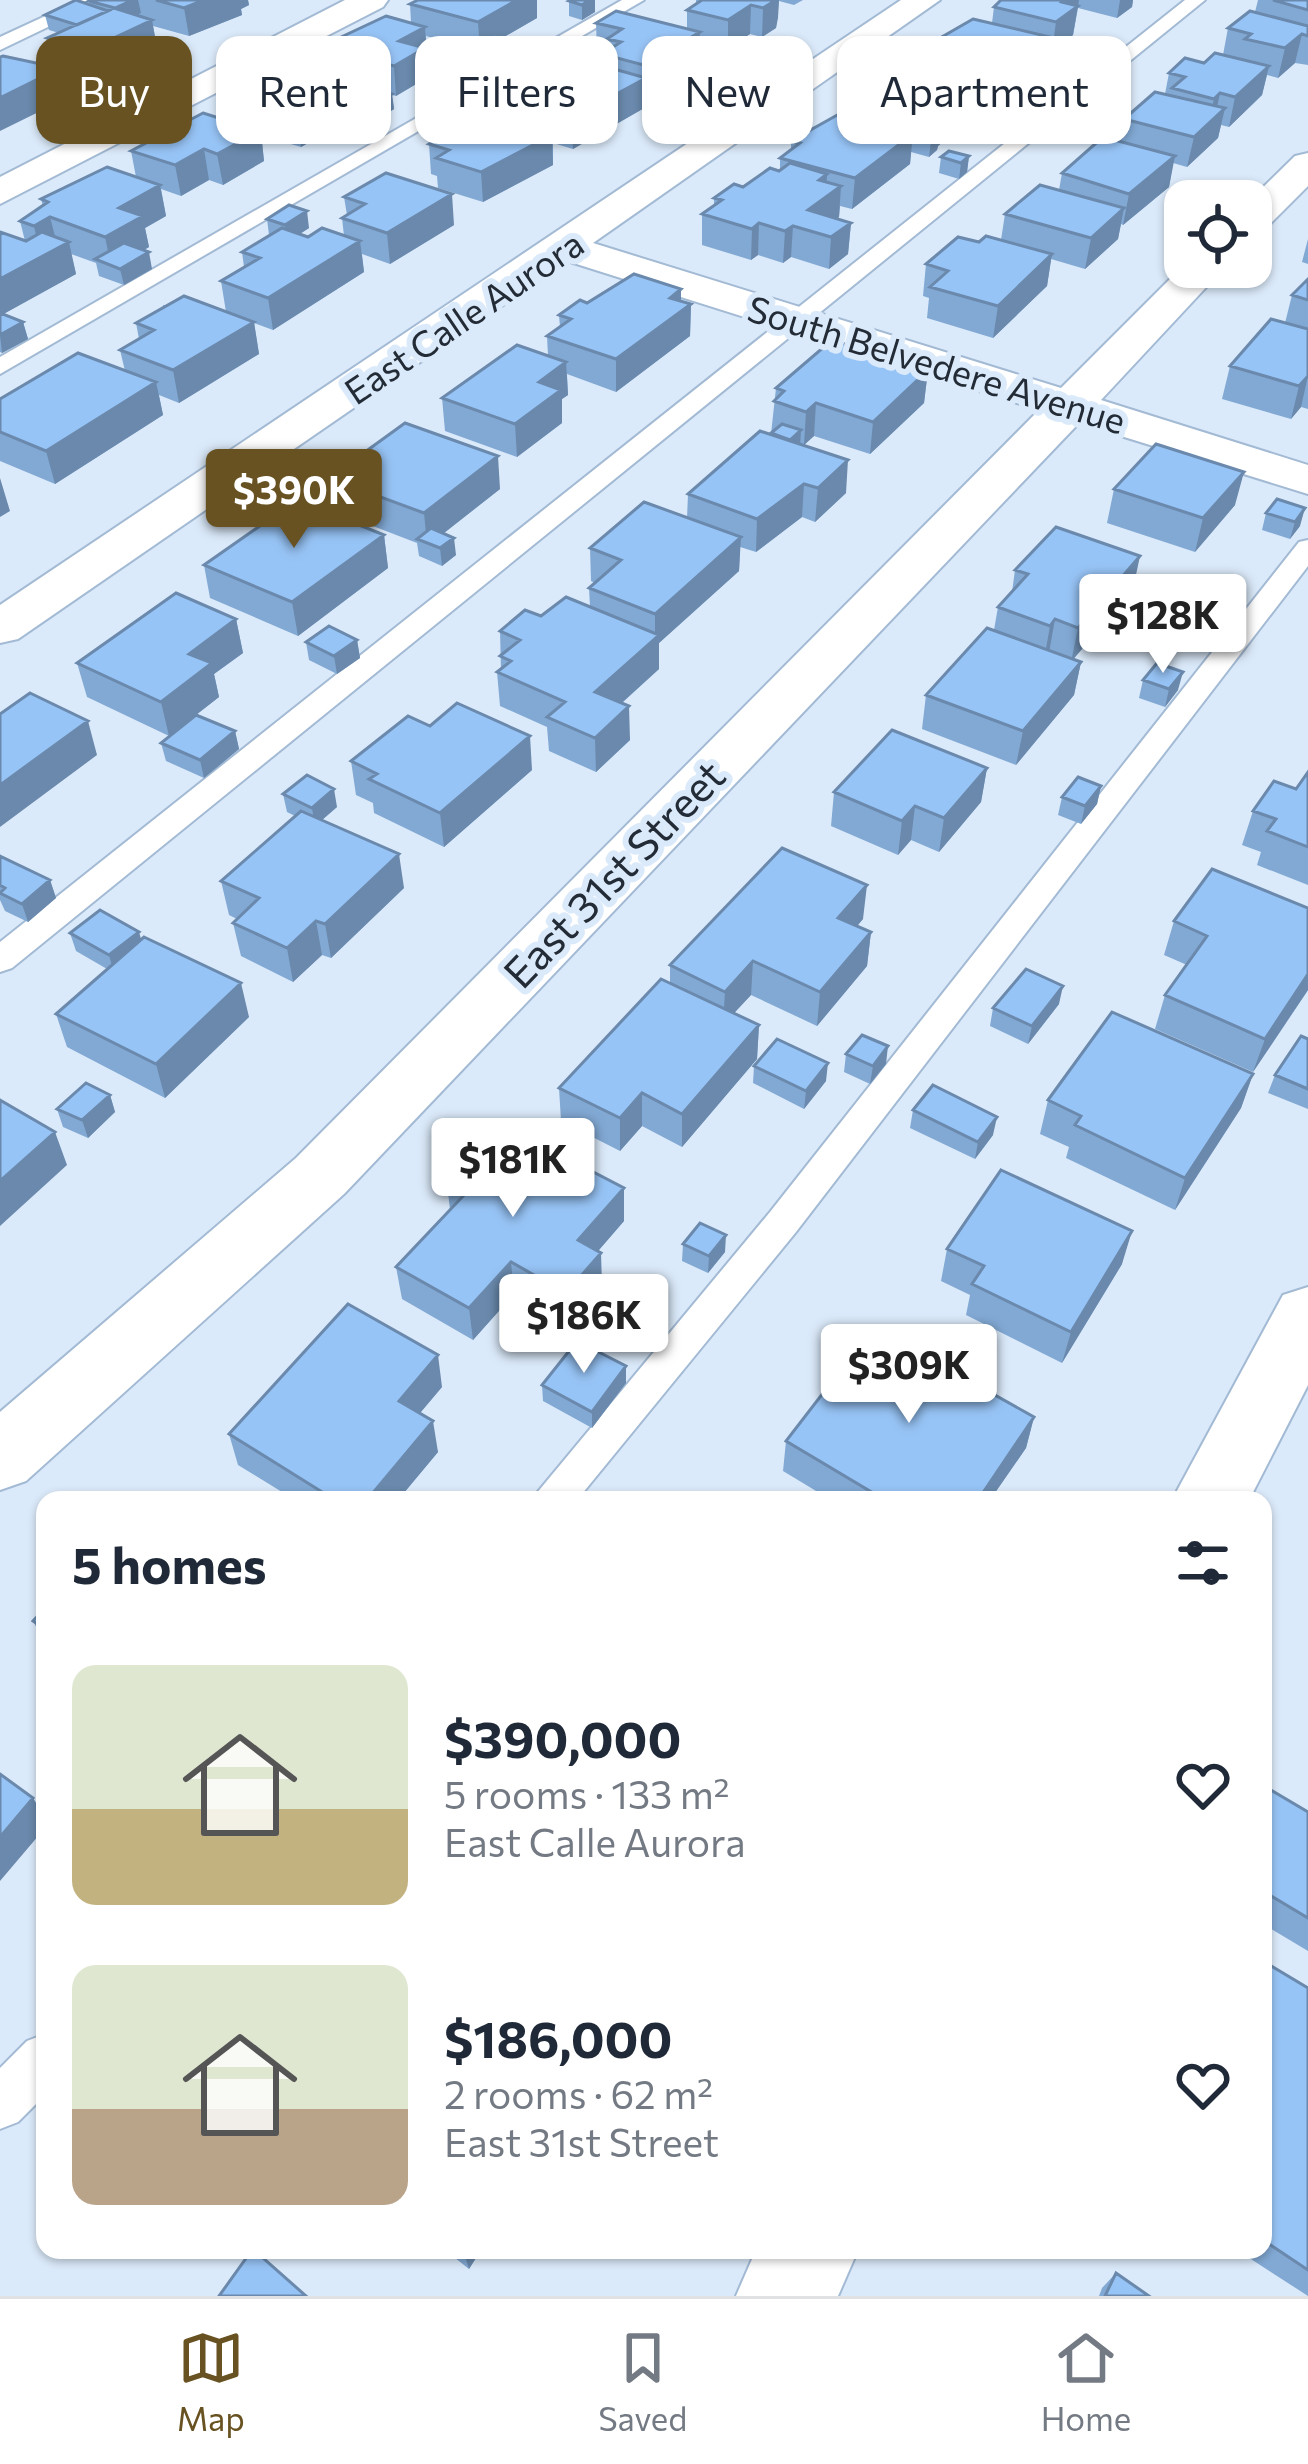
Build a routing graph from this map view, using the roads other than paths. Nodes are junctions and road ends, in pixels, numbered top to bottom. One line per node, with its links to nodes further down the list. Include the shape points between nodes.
1 (95, 0): 6 (lane)
2 (371, 0): 8 (street)
3 (634, 0): 13 (lane)
4 (923, 0): 10 (street, East Calle Aurora)
5 (1196, 0): 12 (lane)
6 (0, 44)
7 (1308, 164): 9 (street)
8 (0, 192)
9 (1272, 200)
10 (565, 247): 12 (street, South Belvedere Avenue); 17 (street, East Calle Aurora)
11 (1184, 288): 14 (street, East 31st Street)
12 (795, 319): 14 (street, South Belvedere Avenue); 18 (lane)
13 (0, 367)
14 (1068, 404): 15 (street, South Belvedere Avenue); 20 (street, East 31st Street, via 320,1176)
15 (1308, 480)
16 (1308, 548): 21 (lane, via 783,1222)
17 (0, 628)
18 (0, 960)
19 (1308, 1316): 22 (street)
20 (0, 1458)
21 (559, 1491)
22 (1215, 1491)
23 (36, 2069): 24 (lane)
24 (0, 2104)
25 (804, 2259): 26 (street)
26 (784, 2296)

